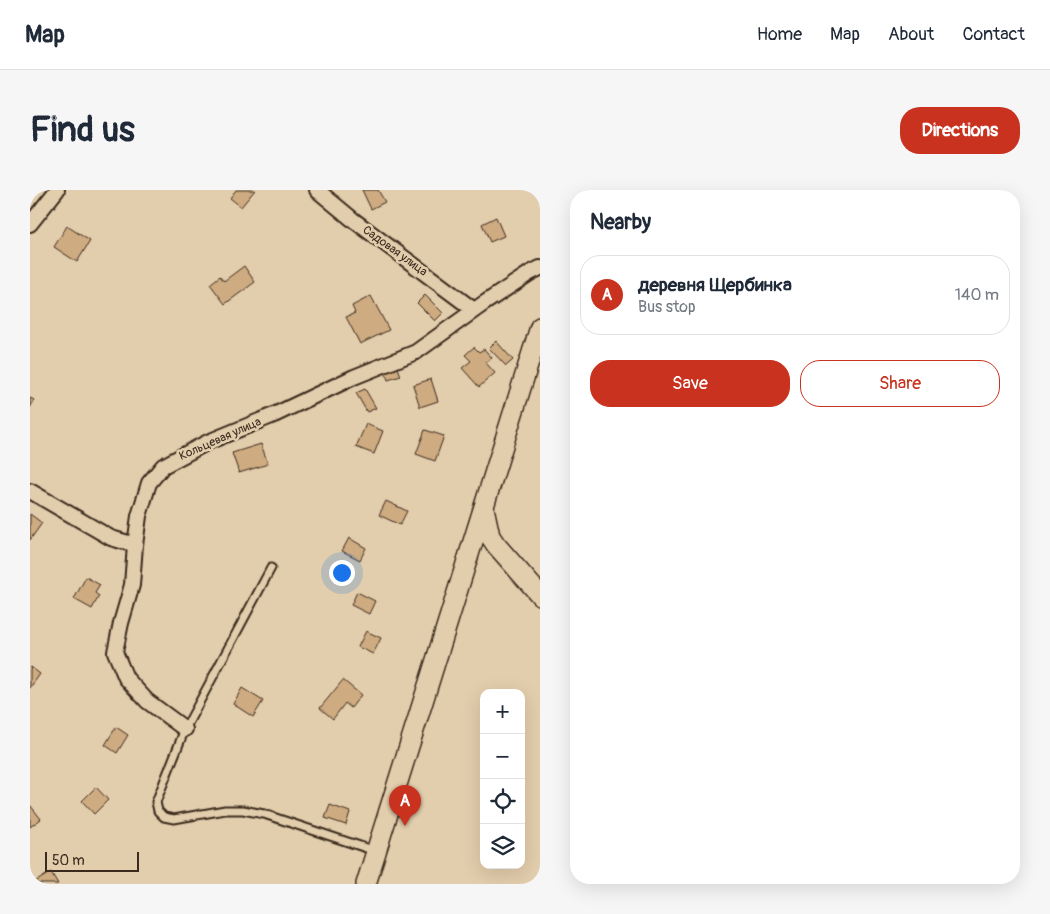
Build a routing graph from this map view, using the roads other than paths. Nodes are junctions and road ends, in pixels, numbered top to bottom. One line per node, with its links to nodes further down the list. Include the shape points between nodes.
1 (57, 190): 3 (street)
2 (317, 190): 5 (street, Садовая улица)
3 (30, 224)
4 (540, 268): 5 (street, Кольцевая улица)
5 (474, 310): 9 (street, Кольцевая улица, via 416,352 208,442 162,466 149,483)
6 (540, 327): 8 (street)
7 (30, 491): 9 (street, via 111,538)
8 (484, 506): 11 (street, via 490,536); 13 (street)
9 (134, 544): 12 (street, Кольцевая улица, via 132,585 115,652 126,678 146,701)
10 (271, 568): 12 (lane)
11 (540, 595)
12 (185, 729): 13 (lane, via 156,802 164,817 174,819 243,810)
13 (377, 852): 14 (street)
14 (366, 884)

